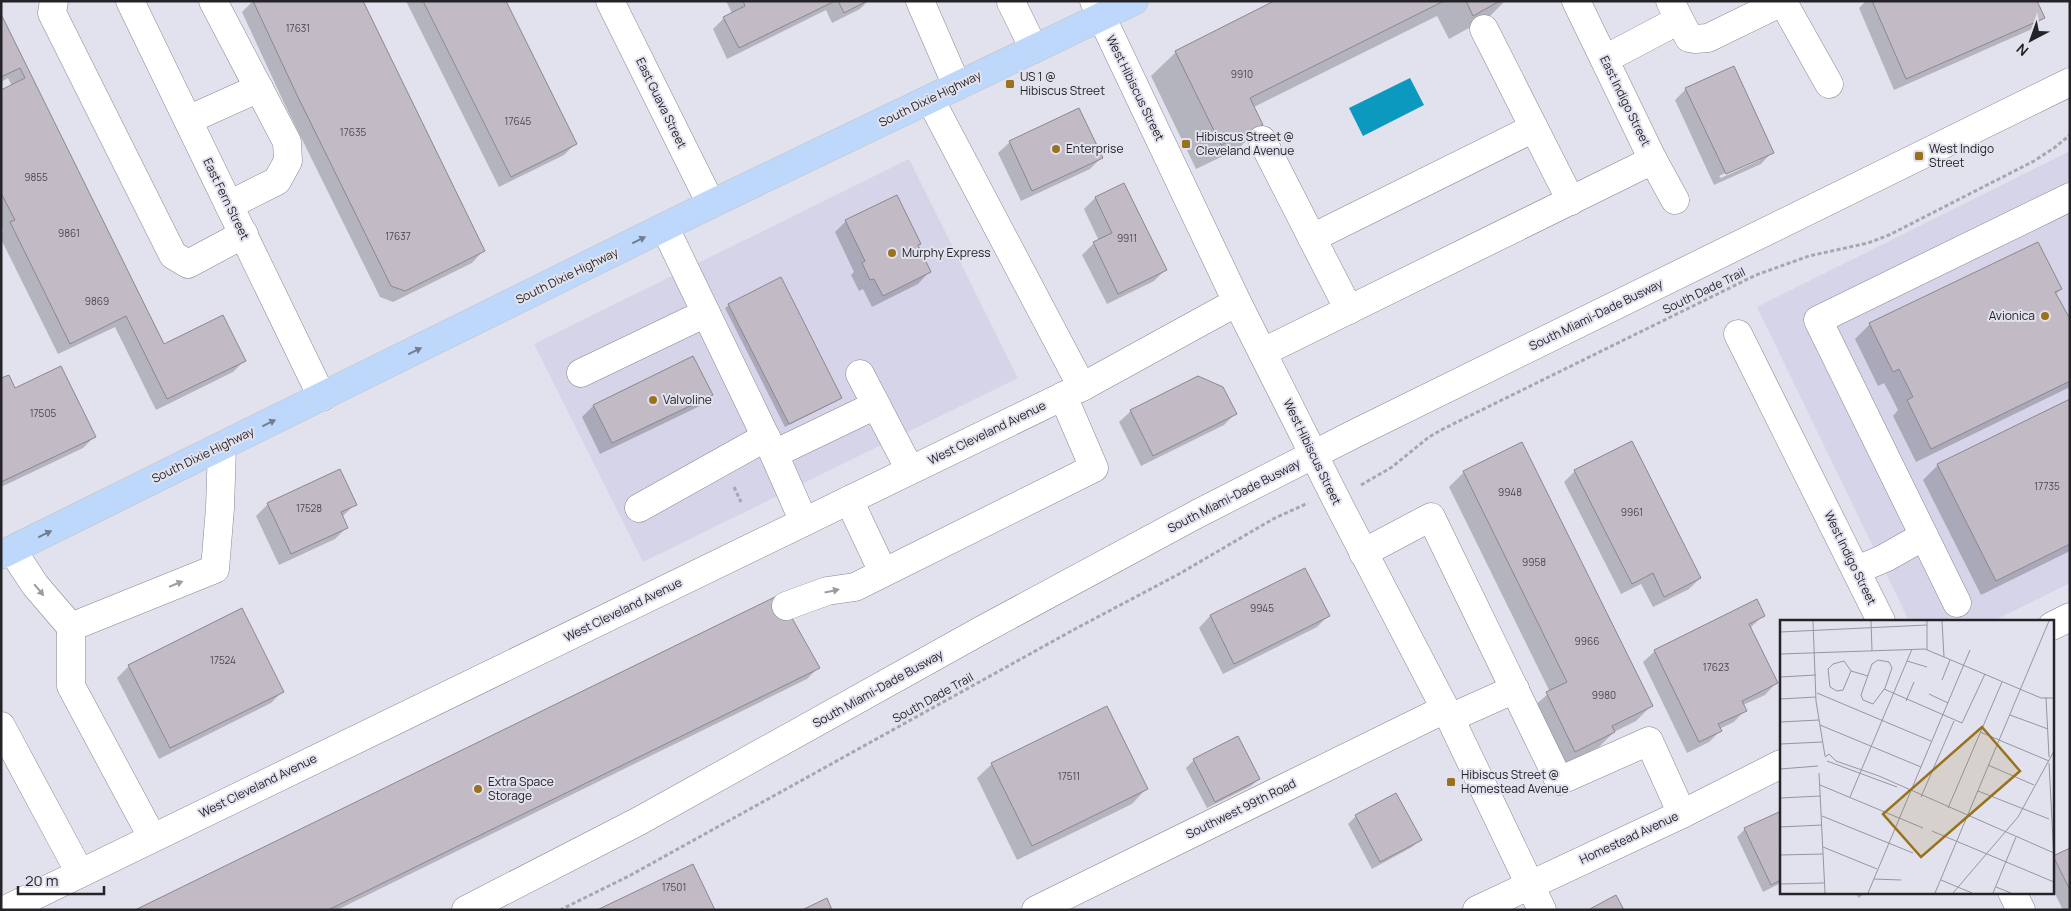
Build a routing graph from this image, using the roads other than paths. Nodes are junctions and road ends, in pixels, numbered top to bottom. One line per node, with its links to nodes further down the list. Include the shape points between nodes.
1 (54, 1): 30 (street, via 52,13 173,256 188,264)
2 (130, 1): 20 (street, East Fern Street)
3 (213, 1): 18 (street)
4 (610, 1): 27 (street, East Guava Street)
5 (920, 1): 17 (street)
6 (1134, 1): 10 (highway, South Dixie Highway)
7 (1576, 1): 14 (street, East Indigo Street)
8 (1011, 2): 13 (street)
9 (1784, 2): 11 (street, via 1704,39 1689,38); 16 (street)
10 (1097, 10): 13 (highway, South Dixie Highway); 32 (street, West Hibiscus Street)
11 (1675, 10): 14 (street)
12 (1484, 29): 21 (street)
13 (1034, 49): 17 (highway, South Dixie Highway)
14 (1605, 59): 23 (street, East Indigo Street)
15 (2070, 82): 44 (street, South Miami-Dade Busway)
16 (1829, 84)
17 (957, 86): 19 (highway, South Dixie Highway)
18 (259, 88): 20 (street); 28 (street, via 287,142 288,161 277,181)
19 (930, 99): 27 (highway, South Dixie Highway); 39 (street)
20 (188, 120): 28 (street, East Fern Street)
21 (1534, 128): 25 (street); 31 (street)
22 (1262, 140): 31 (street)
23 (1653, 160): 24 (street, East Indigo Street); 25 (street)
24 (1675, 200)
25 (1571, 201): 33 (street)
26 (2068, 202): 49 (street, via 1818,320)
27 (711, 204): 29 (highway, South Dixie Highway)
28 (230, 205): 30 (street, East Fern Street)
29 (664, 228): 34 (street); 40 (highway, South Dixie Highway, one-way to 29)
30 (244, 234): 40 (street, East Fern Street)
31 (1312, 238): 33 (street)
32 (1237, 302): 36 (street, West Hibiscus Street); 39 (street, West Cleveland Avenue)
33 (1349, 310): 36 (street)
34 (706, 313): 37 (street); 43 (street)
35 (1738, 334): 52 (street, West Indigo Street)
36 (1263, 352): 44 (street, West Hibiscus Street)
37 (581, 373)
38 (860, 374): 41 (street)
39 (1073, 391): 45 (street, West Cleveland Avenue); 53 (street, via 1094,468)
40 (322, 397): 42 (highway, South Dixie Highway, one-way to 40)
41 (876, 405): 43 (street); 45 (street)
42 (222, 446): 50 (highway, South Dixie Highway, one-way to 42); 59 (street, one-way to 42, via 215,569)
43 (770, 446): 47 (street); 48 (street)
44 (1315, 455): 51 (street, West Hibiscus Street); 70 (street, South Miami-Dade Busway, via 1119,556 647,817)
45 (910, 470): 46 (street, West Cleveland Avenue)
46 (849, 500): 48 (street, West Cleveland Avenue); 53 (street)
47 (639, 508)
48 (804, 522): 65 (street, West Cleveland Avenue)
49 (1924, 536): 52 (street); 54 (street)
50 (6, 553): 59 (street, one-way to 59)
51 (1363, 553): 60 (street, via 1432,517); 61 (street, West Hibiscus Street)
52 (1857, 570): 57 (street, West Indigo Street)
53 (883, 572): 55 (street, one-way to 53, via 827,592 855,587)
54 (1957, 603)
55 (786, 606)
56 (2070, 617): 58 (street)
57 (1881, 620)
58 (2054, 625)
59 (71, 627): 65 (street, via 71,686)
60 (1515, 689): 61 (street, Southwest 99th Road); 64 (street, via 1559,781 1649,741)
61 (1447, 714): 67 (street, West Hibiscus Street); 71 (street, Southwest 99th Road)
62 (1, 726): 66 (street)
63 (1780, 765): 64 (street, Homestead Avenue)
64 (1682, 814): 67 (street, Homestead Avenue)
65 (152, 837): 66 (street, West Cleveland Avenue)
66 (80, 873): 69 (street, West Cleveland Avenue)
67 (1530, 884): 72 (street, Homestead Avenue); 73 (street, West Hibiscus Street)
68 (2013, 894): 74 (street)
69 (5, 910)
70 (466, 910)
71 (1036, 910)
72 (1476, 910)
73 (1542, 910)
74 (2021, 910)

